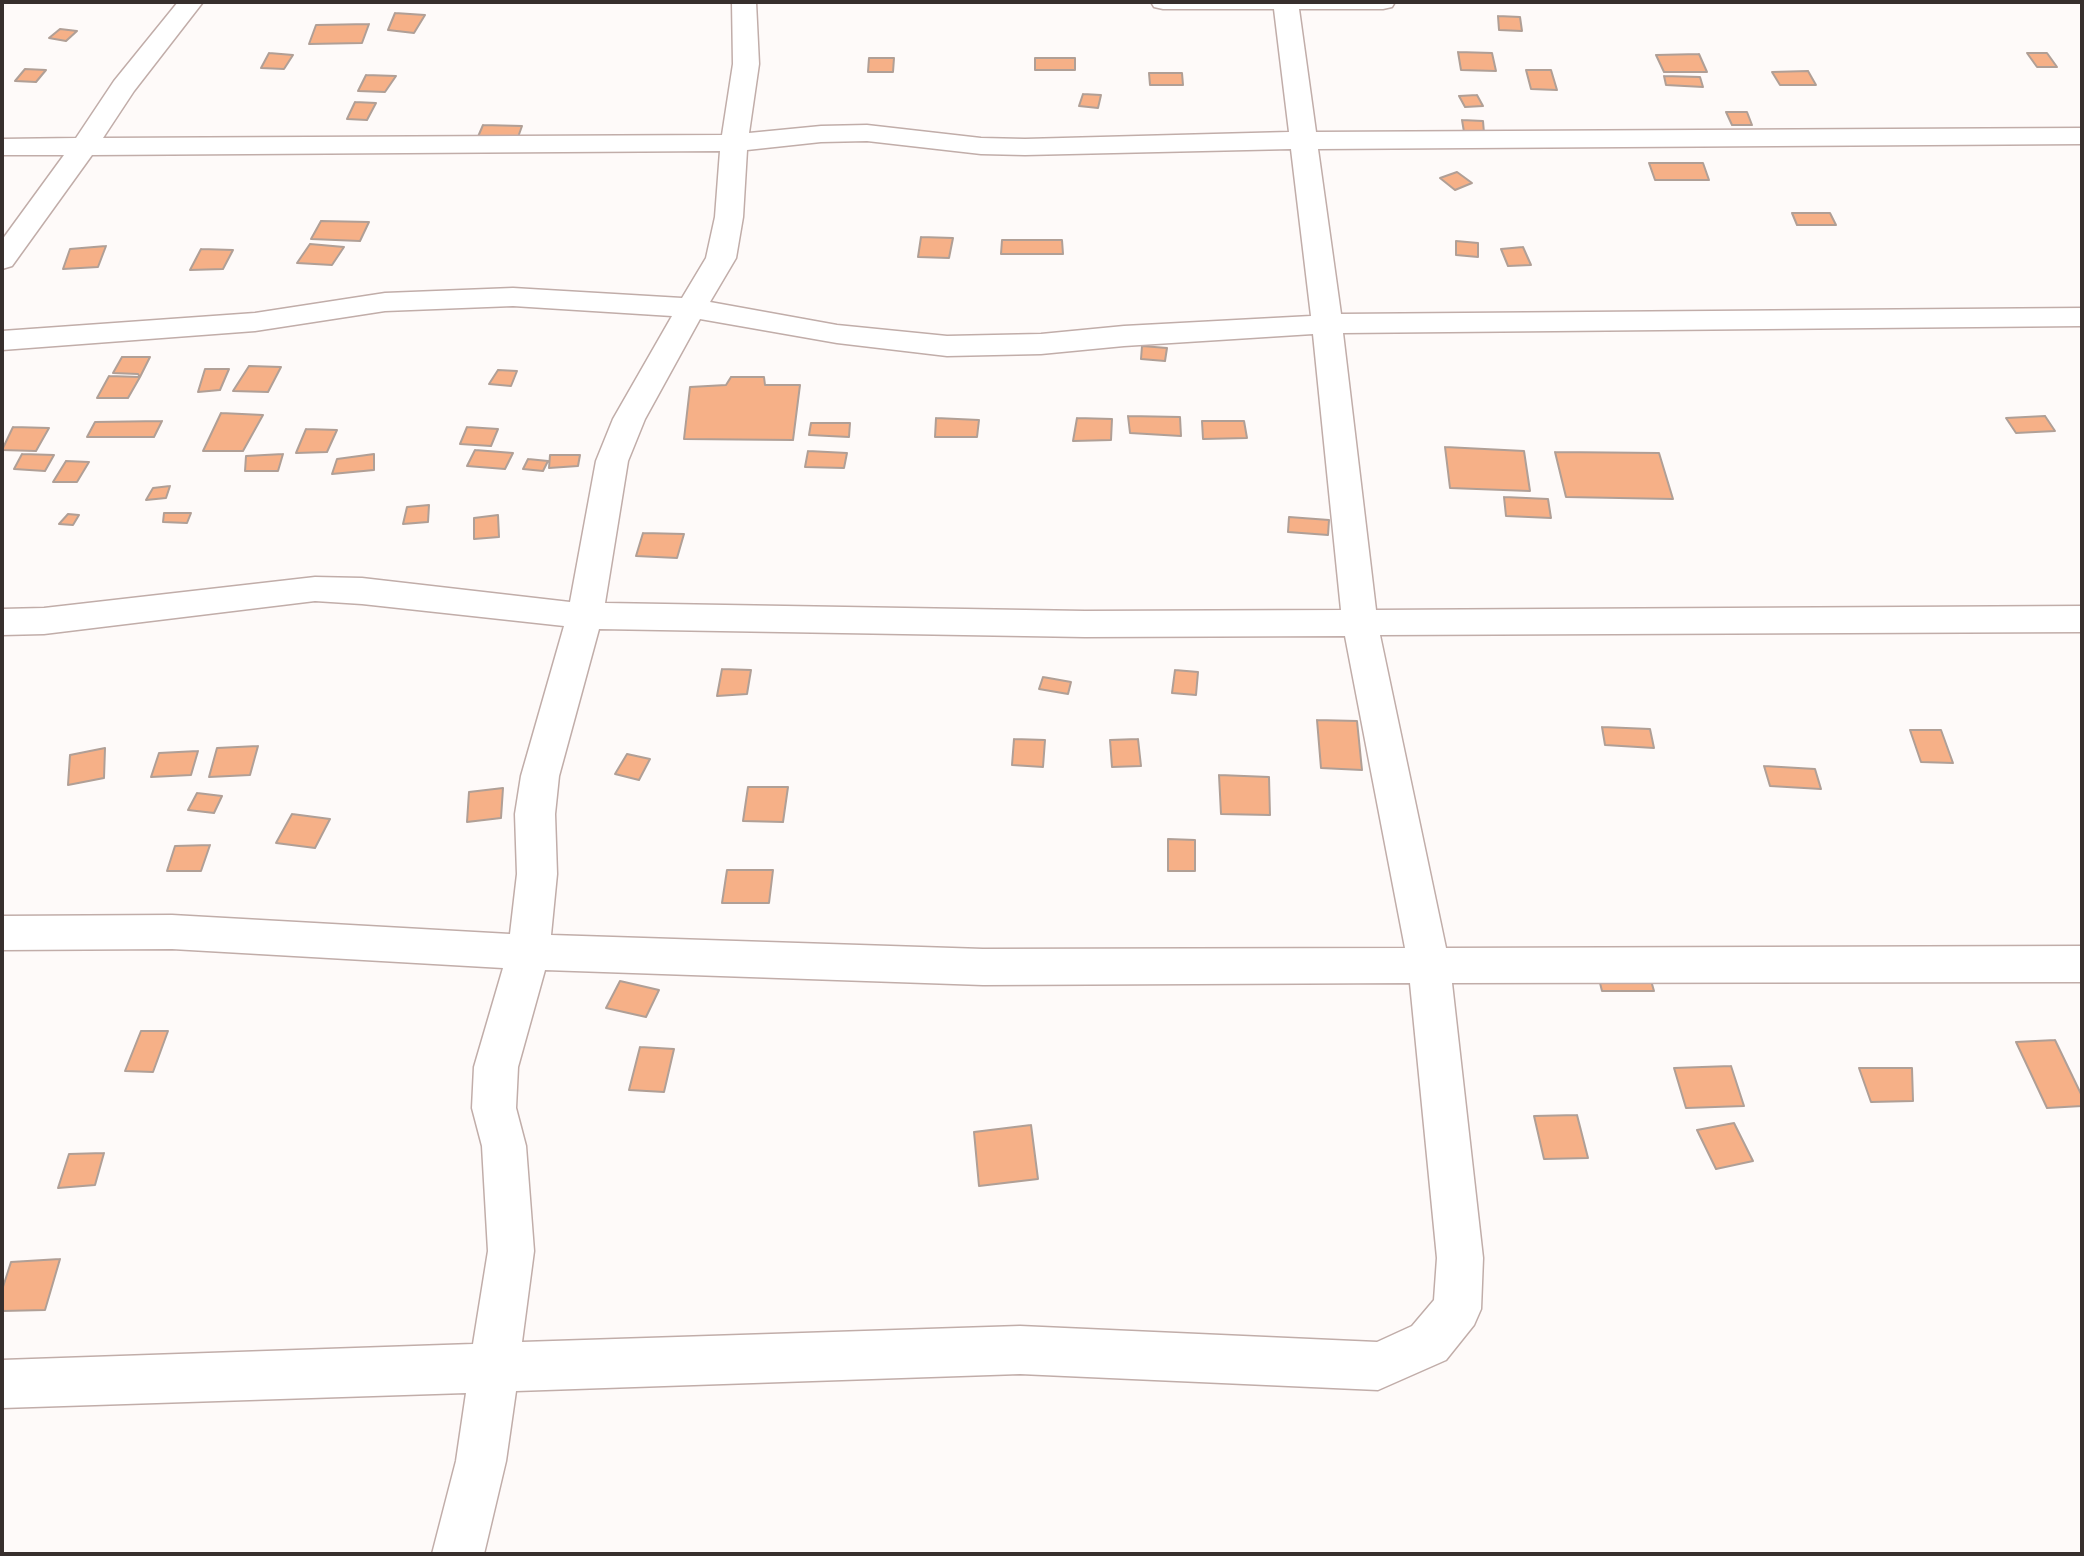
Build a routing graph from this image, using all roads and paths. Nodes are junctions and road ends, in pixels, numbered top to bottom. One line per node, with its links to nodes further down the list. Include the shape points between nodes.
1 (191, 2): 9 (street, via 123,87)
2 (744, 2): 8 (street, via 746,64)
3 (1163, 2): 4 (street)
4 (1286, 2): 5 (street); 7 (street)
5 (1384, 2)
6 (2082, 136): 7 (street)
7 (1304, 141): 8 (street, via 1024,147 867,133); 14 (street)
8 (734, 143): 9 (street); 12 (street, via 721,258)
9 (85, 146): 10 (street); 11 (street)
10 (2, 147)
11 (2, 260)
12 (692, 308): 14 (street, via 837,334 947,345 1041,344); 15 (street, via 513,297 384,302 255,322); 16 (street, via 629,419 612,461)
13 (2082, 317): 14 (street)
14 (1327, 324): 19 (street)
15 (2, 340)
16 (585, 616): 18 (street, via 315,589); 19 (street); 21 (street, via 540,776)
17 (2082, 619): 19 (street)
18 (2, 622)
19 (1360, 623): 23 (street)
20 (2, 933): 21 (street, via 172,932)
21 (529, 952): 23 (street, via 983,967); 24 (street, via 496,1067 494,1108 504,1146 511,1251)
22 (2082, 964): 23 (street)
23 (1429, 966): 24 (street, via 1461,1258 1457,1309 1429,1343 1378,1366 1020,1350)
24 (494, 1367): 25 (street); 26 (street, via 481,1461)
25 (2, 1384)
26 (458, 1554)

